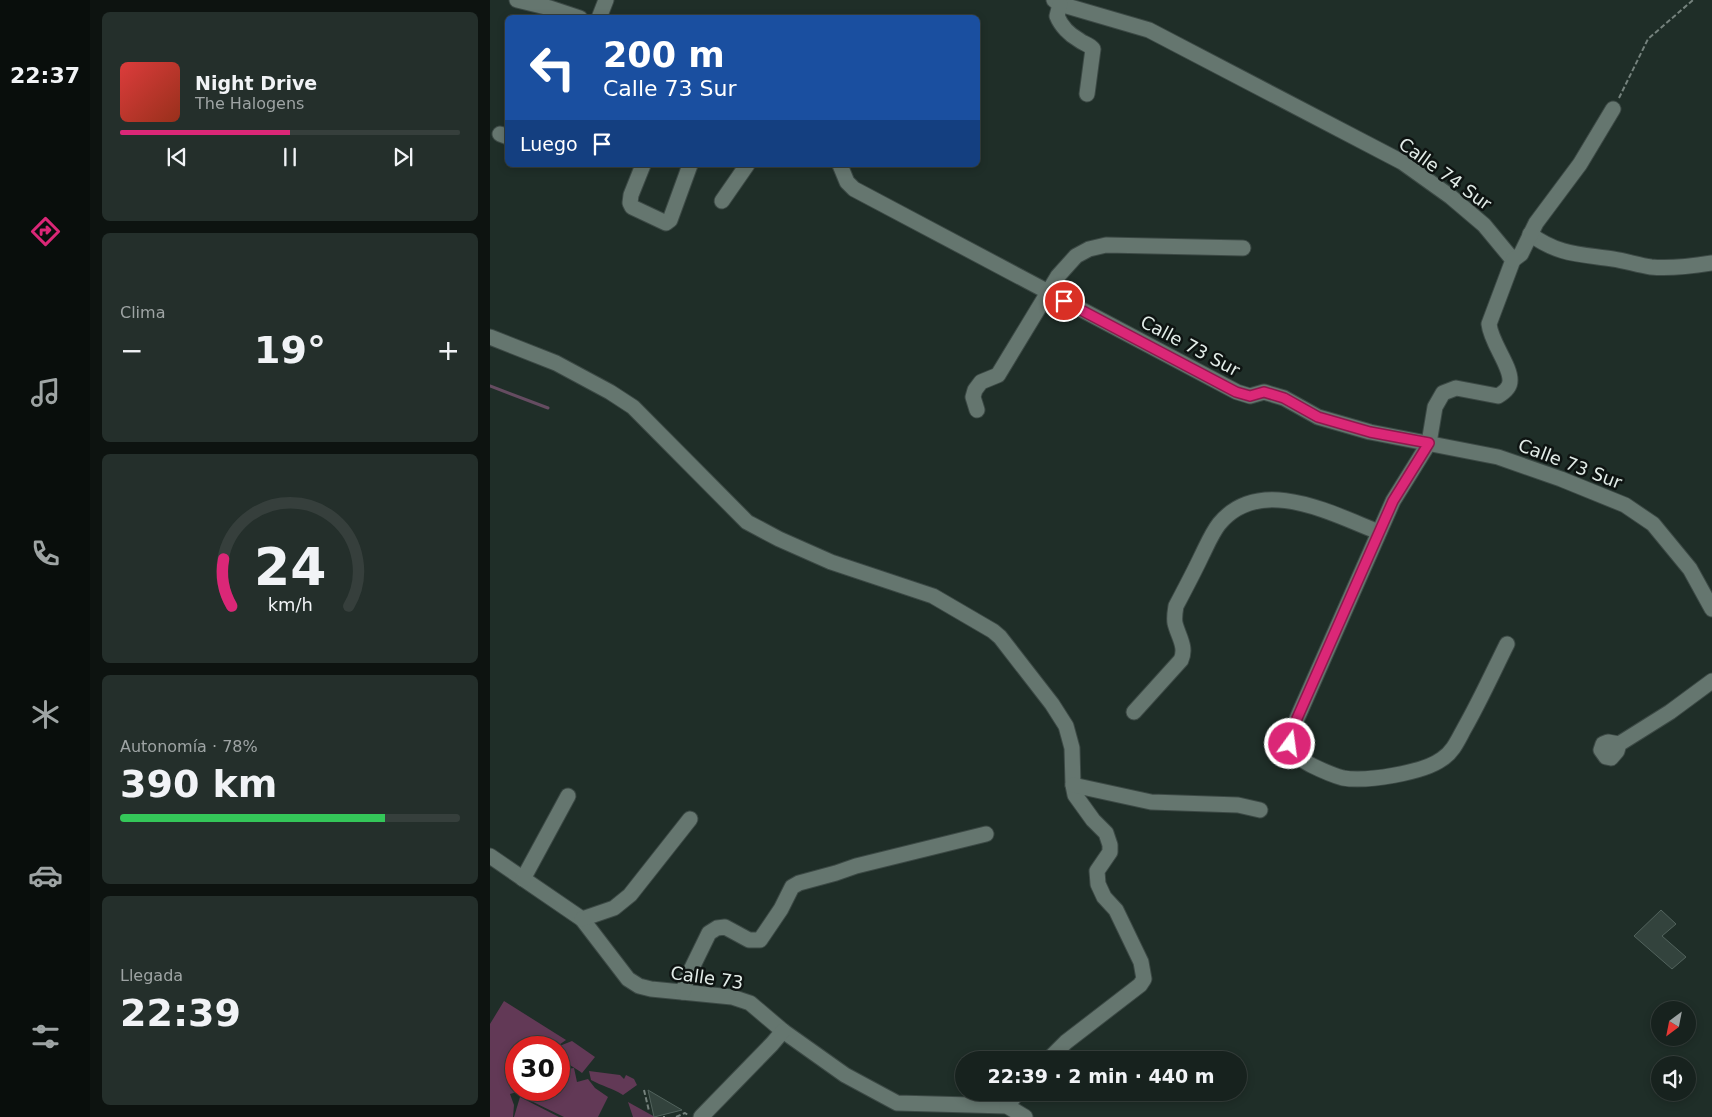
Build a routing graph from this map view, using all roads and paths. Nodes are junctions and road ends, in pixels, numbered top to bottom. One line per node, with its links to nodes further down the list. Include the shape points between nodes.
1 (517, 0): 5 (street)
2 (606, 0): 6 (street)
3 (1693, 0): 8 (path, via 1648,40)
4 (1057, 2): 7 (street, via 1058,16 1064,28 1093,49); 16 (street, Calle 74 Sur, via 1149,30 1402,162 1484,225)
5 (571, 15)
6 (600, 15)
7 (1087, 94)
8 (1613, 109): 14 (street, via 1580,164)
9 (642, 167): 10 (street, via 630,203 632,207 666,223 670,220)
10 (689, 167)
11 (746, 167): 13 (street)
12 (841, 167): 18 (street, Calle 73 Sur, via 854,189)
13 (722, 201)
14 (1530, 234): 16 (street, via 1525,248); 17 (street, via 1557,250 1577,255 1653,267)
15 (1243, 248): 18 (street, via 1106,245 1076,256)
16 (1513, 260): 21 (street, via 1489,324 1490,335 1510,381 1506,391 1498,396 1456,388 1443,393 1435,407)
17 (1712, 263)
18 (1047, 292): 20 (street, via 998,375 980,382 975,390 973,397); 21 (street, Calle 73 Sur, via 1236,392 1250,396 1264,392 1284,398 1318,417 1370,432)
19 (490, 337): 28 (street, via 556,364 633,407 747,522 830,562 933,596 993,631 1066,726 1072,748)
20 (977, 410)
21 (1429, 443): 22 (street, via 1393,501); 23 (street, Calle 73 Sur, via 1498,457 1625,506 1653,524 1690,569)
22 (1379, 532): 24 (street, via 1295,723 1290,744 1297,756 1319,769 1350,779 1406,773 1436,763 1454,748); 26 (street, via 1293,501 1250,503 1233,511 1215,530 1176,606 1175,624 1184,654)
23 (1712, 609)
24 (1508, 644)
25 (1712, 681): 27 (street)
26 (1134, 712)
27 (1619, 744)
28 (1073, 785): 30 (street, via 1151,802 1238,805); 38 (street, via 1075,795 1092,820 1106,833 1110,852 1097,871 1098,884 1116,910 1141,962 1144,979)
29 (568, 796): 34 (street)
30 (1260, 810)
31 (690, 820): 35 (street, via 630,895 614,908)
32 (986, 834): 36 (street, via 799,882 792,887 760,940 749,940 725,927 709,933 686,978)
33 (490, 856): 34 (street, Calle 73)
34 (524, 879): 35 (street, Calle 73)
35 (582, 919): 36 (street, Calle 73, via 628,979 651,989)
36 (683, 992): 37 (street, Calle 73, via 732,997 750,1003)
37 (783, 1031): 41 (street, Calle 73, via 845,1075 897,1103); 45 (street)
38 (1057, 1051)
39 (644, 1090): 42 (path)
40 (1011, 1101): 41 (street)
41 (1007, 1106): 46 (street, Calle 73)
42 (649, 1111)
43 (676, 1117): 44 (path, via 685,1113)
44 (693, 1117)
45 (701, 1117)
46 (1025, 1117)

